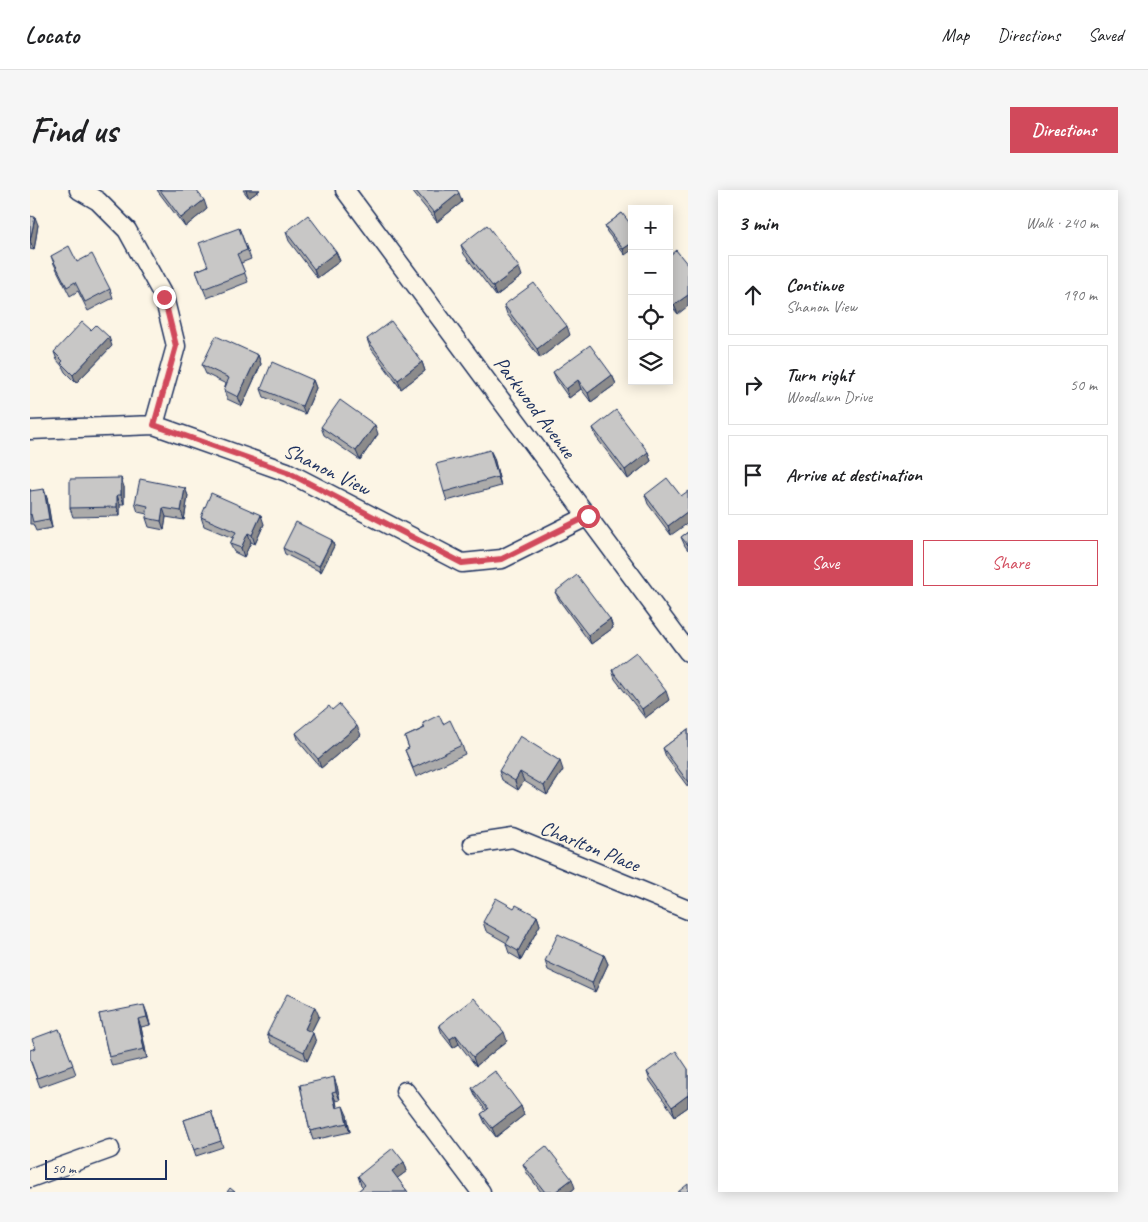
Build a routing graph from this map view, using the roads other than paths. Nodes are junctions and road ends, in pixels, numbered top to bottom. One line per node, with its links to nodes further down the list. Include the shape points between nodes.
1 (79, 190): 3 (street, via 98,201 126,230 164,297 176,346)
2 (345, 190): 5 (street, Parkwood Avenue)
3 (154, 425): 4 (street, Shanon View); 5 (street, Shanon View, via 287,472 462,563 502,559)
4 (30, 430)
5 (588, 516): 6 (street, Parkwood Avenue)
6 (688, 652)
7 (474, 844): 8 (street, Charlton Place, via 513,838)
8 (688, 910)
9 (406, 1091): 12 (street)
10 (110, 1149): 11 (street)
11 (30, 1178)
12 (481, 1192)

